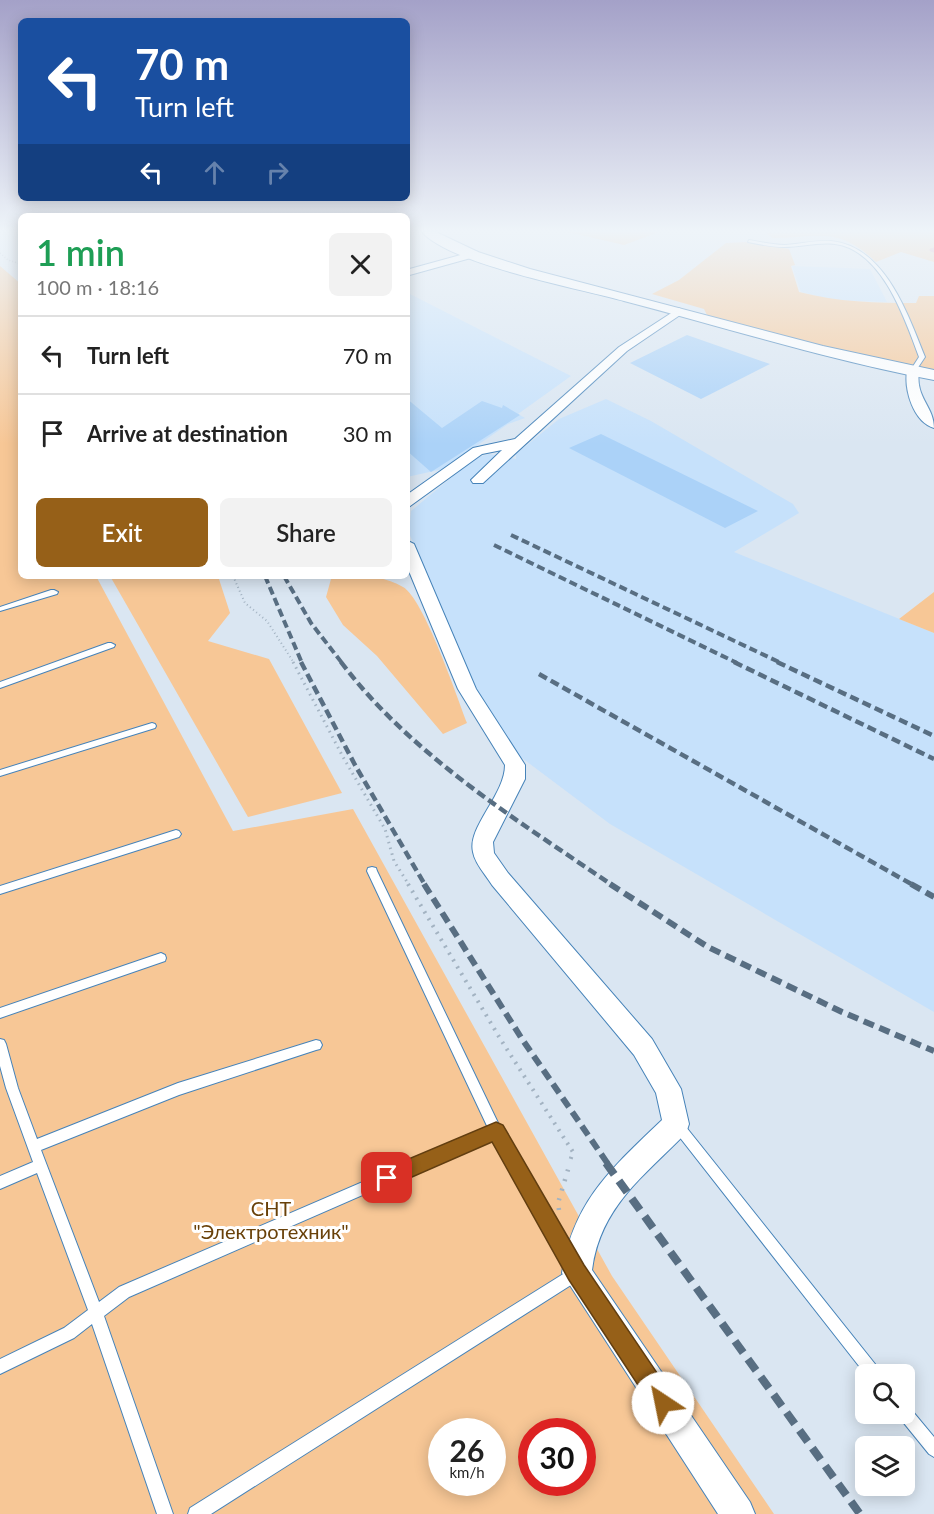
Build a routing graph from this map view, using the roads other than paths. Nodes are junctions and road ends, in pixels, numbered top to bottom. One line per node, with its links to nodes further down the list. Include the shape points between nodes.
1 (649, 303): 3 (street)
2 (900, 303): 4 (lane, via 922,357)
3 (679, 311): 4 (street); 7 (street, via 623,349)
4 (913, 371): 5 (street); 6 (street, via 916,403)
5 (934, 375)
6 (934, 424)
7 (519, 442): 8 (street); 9 (street, via 478,451)
8 (478, 480)
9 (410, 500)
10 (410, 554): 24 (street, via 467,689 515,765 515,779 482,842 483,855 643,1047 668,1089)
11 (54, 592): 12 (lane)
12 (0, 609)
13 (111, 645): 14 (lane)
14 (0, 685)
15 (152, 726): 16 (lane)
16 (0, 773)
17 (176, 834): 19 (lane)
18 (372, 871): 25 (lane)
19 (0, 890)
20 (161, 958): 21 (lane)
21 (0, 1013)
22 (0, 1044): 26 (lane)
23 (316, 1045): 26 (lane, via 178,1089)
24 (676, 1124): 29 (street, via 600,1206 585,1232); 31 (lane)
25 (496, 1131): 29 (lane); 30 (lane, via 124,1292)
26 (34, 1147): 27 (lane)
27 (41, 1165): 28 (lane); 30 (lane)
28 (0, 1183)
29 (577, 1273): 36 (lane); 37 (street)
30 (96, 1314): 32 (lane, via 69,1333); 35 (lane)
31 (866, 1364)
32 (0, 1367)
33 (913, 1424): 34 (lane)
34 (934, 1449)
35 (165, 1514)
36 (196, 1514)
37 (738, 1514)

